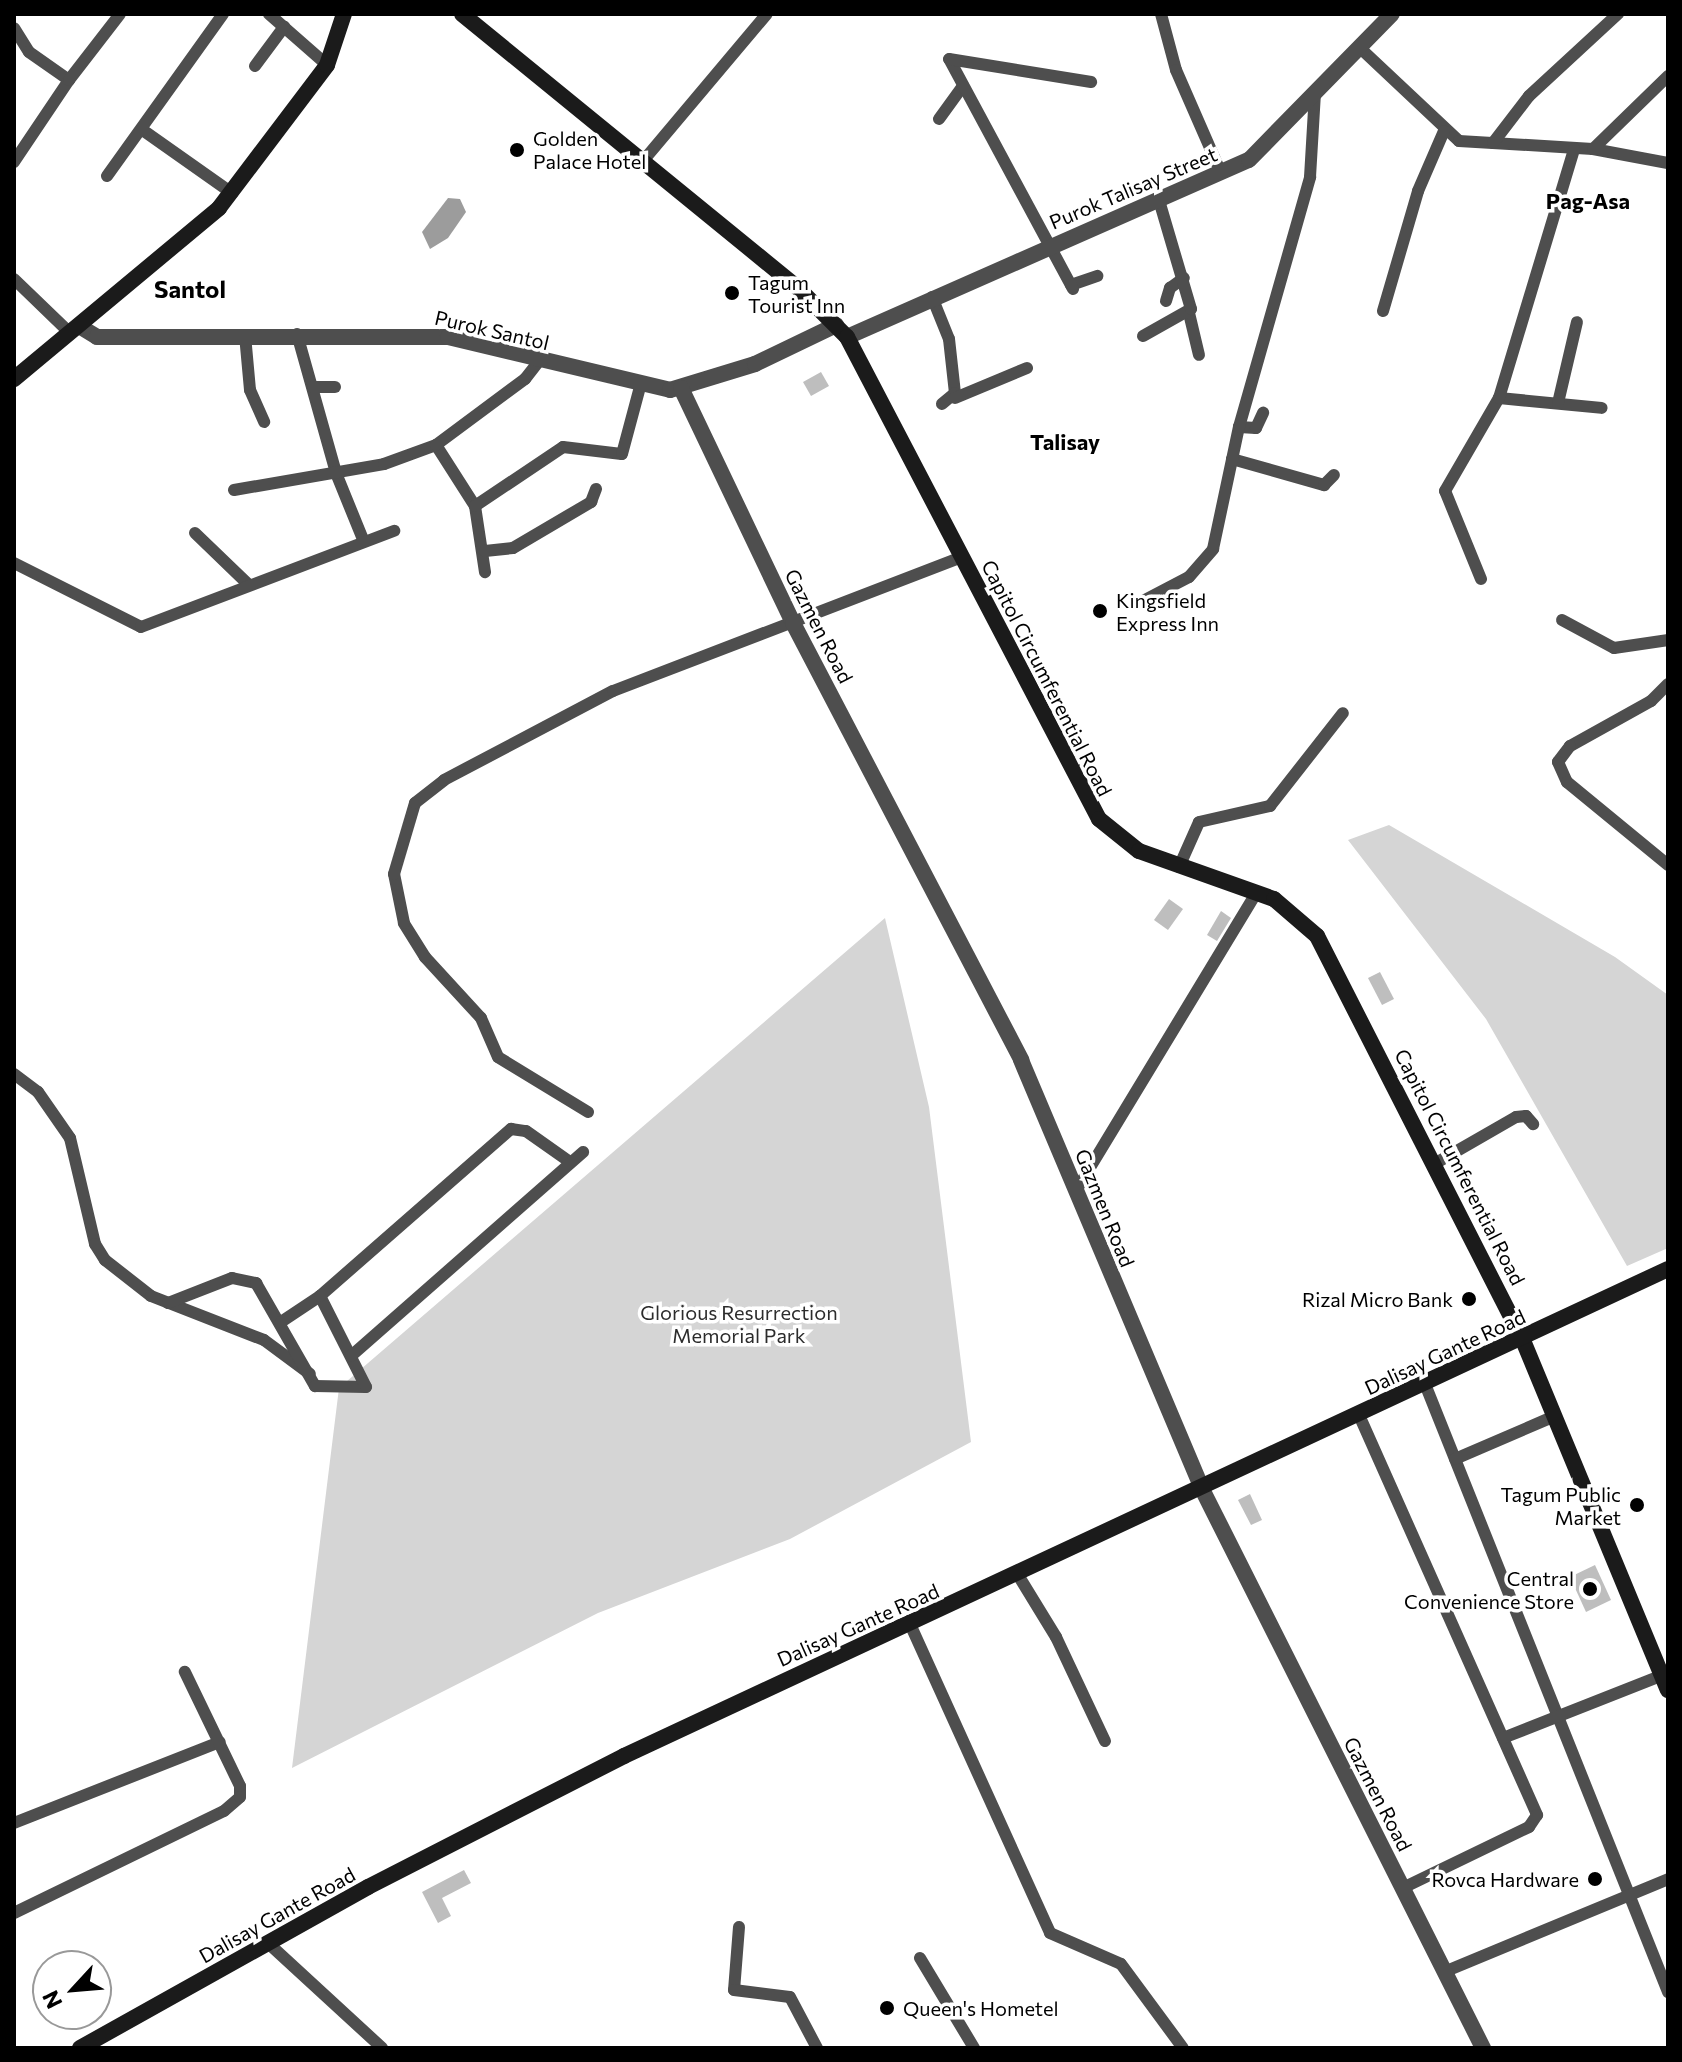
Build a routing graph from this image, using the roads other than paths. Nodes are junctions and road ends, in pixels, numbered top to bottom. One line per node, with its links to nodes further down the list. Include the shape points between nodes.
1 (120, 14): 16 (street)
2 (223, 14): 21 (street)
3 (269, 14): 10 (street)
4 (344, 14): 13 (main road)
5 (462, 14): 26 (main road, Capitol Circumferential Road)
6 (767, 14): 26 (street)
7 (1161, 14): 29 (street, via 1176,70)
8 (1618, 14): 23 (street, via 1529,96)
9 (1386, 16): 12 (street, Purok Talisay Street)
10 (284, 27): 13 (street); 14 (street)
11 (16, 37): 16 (street)
12 (1359, 47): 19 (street, Purok Talisay Street); 22 (street)
13 (327, 65): 31 (main road)
14 (255, 66)
15 (1668, 76): 25 (street)
16 (69, 80): 27 (street)
17 (1091, 82): 18 (street, via 952,57)
18 (963, 86): 20 (street); 33 (street)
19 (1315, 93): 29 (street, Purok Talisay Street, via 1259,153); 62 (street, via 1310,177)
20 (939, 119)
21 (144, 131): 30 (street); 31 (street)
22 (1444, 131): 23 (street, via 1459,141); 39 (street, via 1418,191)
23 (1493, 143): 24 (street)
24 (1574, 149): 25 (street); 56 (street)
25 (1593, 149): 28 (street)
26 (643, 161): 43 (main road, Capitol Circumferential Road)
27 (14, 162)
28 (1668, 163)
29 (1221, 173): 32 (street, Purok Talisay Street)
30 (107, 176)
31 (232, 193): 42 (main road, via 192,234)
32 (1159, 200): 33 (street, Purok Talisay Street); 35 (street)
33 (1052, 244): 34 (street, via 1072,287); 37 (street, Purok Talisay Street)
34 (1097, 276)
35 (1184, 278): 38 (street, via 1170,288); 40 (street)
36 (14, 279): 42 (street)
37 (932, 297): 43 (street, Purok Talisay Street); 55 (street, via 949,339)
38 (1166, 301)
39 (1383, 311)
40 (1189, 313): 46 (street); 47 (street)
41 (1577, 322): 57 (street)
42 (74, 330): 45 (street, Purok Santol, via 97,337); 50 (main road)
43 (841, 331): 54 (street, Purok Santol); 74 (main road, Capitol Circumferential Road)
44 (297, 334): 45 (street, Purok Santol); 48 (street, Purok Santol, via 432,335); 51 (street)
45 (245, 335): 61 (street, via 250,390)
46 (1143, 336)
47 (1199, 355)
48 (539, 361): 53 (street, Purok Santol); 63 (street, via 525,379)
49 (1027, 368): 55 (street)
50 (14, 379)
51 (313, 387): 52 (street); 65 (street)
52 (335, 387)
53 (640, 387): 54 (street, Purok Santol); 69 (street, via 622,454 563,447)
54 (681, 388): 81 (street, Gazmen Road)
55 (955, 398): 58 (street)
56 (1499, 398): 57 (street); 77 (street, via 1445,491)
57 (1558, 403): 59 (street)
58 (942, 404)
59 (1602, 408)
60 (1263, 413): 62 (street, via 1256,428)
61 (264, 422)
62 (1239, 427): 64 (street)
63 (436, 445): 65 (street); 69 (street)
64 (1232, 459): 66 (street, via 1324,485); 79 (street, via 1206,561)
65 (336, 473): 68 (street); 72 (street)
66 (1334, 475)
67 (596, 489): 73 (street, via 591,502 513,548)
68 (234, 490)
69 (475, 506): 73 (street)
70 (394, 531): 72 (street)
71 (195, 533): 78 (street)
72 (364, 542): 78 (street)
73 (485, 551): 76 (street)
74 (962, 557): 81 (street); 86 (main road, Capitol Circumferential Road, via 1094,812 1139,851)
75 (14, 563): 78 (street, via 132,626 186,614)
76 (485, 572)
77 (1481, 579)
78 (248, 584)
79 (1139, 603)
80 (1562, 620): 82 (street, via 1614,648)
81 (793, 623): 89 (street, via 613,691 444,780 415,803 394,874 404,923 425,957 481,1018 498,1057); 94 (street, Gazmen Road, via 1021,1060)
82 (1668, 640)
83 (1668, 684): 85 (street, via 1651,701 1570,746 1558,762 1567,782)
84 (1343, 713): 86 (street, via 1270,806 1256,814 1199,822)
85 (1668, 865)
86 (1179, 867): 87 (main road, Capitol Circumferential Road)
87 (1257, 892): 93 (main road, Capitol Circumferential Road, via 1289,908 1327,950); 94 (street)
88 (14, 1074): 97 (street, via 44,1099 70,1138 95,1244 105,1260)
89 (588, 1112)
90 (1533, 1124): 93 (street, via 1526,1116 1516,1117)
91 (583, 1152): 92 (street)
92 (570, 1162): 96 (street, via 526,1131 511,1129); 100 (street)
93 (1436, 1163): 99 (main road, Capitol Circumferential Road)
94 (1077, 1189): 106 (street, Gazmen Road)
95 (1668, 1269): 99 (main road, Dalisay Gante Road)
96 (320, 1296): 98 (street); 100 (street)
97 (168, 1303): 98 (street, via 245,1279 264,1291); 101 (street, via 274,1345)
98 (281, 1322): 101 (street)
99 (1522, 1338): 102 (main road, Dalisay Gante Road); 104 (main road, Capitol Circumferential Road)
100 (351, 1356): 101 (street, via 366,1387 315,1386)
101 (310, 1374)
102 (1425, 1384): 103 (main road, Dalisay Gante Road); 105 (street)
103 (1359, 1415): 106 (main road, Dalisay Gante Road); 112 (street)
104 (1555, 1416): 105 (street); 110 (main road, Capitol Circumferential Road)
105 (1455, 1459): 111 (street)
106 (1202, 1489): 107 (main road, Dalisay Gante Road); 117 (street, Gazmen Road)
107 (1018, 1575): 108 (main road, Dalisay Gante Road); 113 (street, via 1056,1637)
108 (910, 1624): 121 (main road, Dalisay Gante Road, via 624,1756); 129 (street, via 1050,1933 1121,1964)
109 (185, 1672): 114 (street)
110 (1666, 1679): 111 (street)
111 (1558, 1716): 112 (street); 118 (street)
112 (1503, 1738): 117 (street, via 1537,1815 1534,1824)
113 (1105, 1741)
114 (220, 1742): 115 (street); 119 (street, via 240,1786 234,1805)
115 (14, 1823)
116 (1668, 1879): 118 (street)
117 (1403, 1888): 123 (street, Gazmen Road)
118 (1629, 1895): 123 (street); 124 (street)
119 (14, 1913)
120 (739, 1927): 127 (street, via 734,1990 790,1997)
121 (268, 1943): 125 (main road, Dalisay Gante Road); 126 (street)
122 (920, 1958): 128 (street)
123 (1444, 1972): 130 (street, Gazmen Road)
124 (1668, 1992)
125 (91, 2045)
126 (382, 2048)
127 (817, 2048)
128 (974, 2048)
129 (1183, 2048)
130 (1483, 2048)

